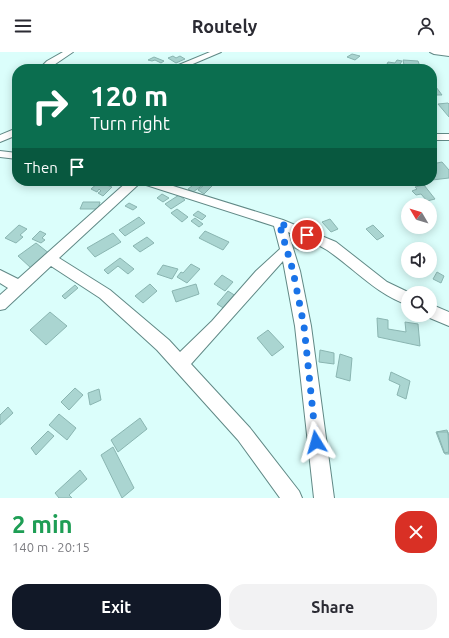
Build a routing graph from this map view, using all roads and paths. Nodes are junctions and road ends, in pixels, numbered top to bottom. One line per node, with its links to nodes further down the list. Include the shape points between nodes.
1 (68, 52): 5 (street)
2 (217, 52): 6 (street)
3 (434, 52): 4 (street)
4 (449, 54)
5 (50, 64)
6 (186, 64)
7 (12, 133): 10 (street)
8 (437, 137): 9 (street)
9 (449, 137)
10 (0, 139)
11 (0, 154): 12 (street)
12 (12, 155)
13 (129, 186): 17 (street)
14 (160, 186): 15 (street)
15 (279, 223): 16 (street); 20 (street, via 331,246 382,286)
16 (286, 250): 24 (street, via 272,262); 26 (street, via 304,326)
17 (50, 258): 19 (street); 24 (street, via 105,294 163,345)
18 (0, 276): 19 (street)
19 (19, 287): 21 (street)
20 (401, 296)
21 (0, 304)
22 (437, 314): 23 (street)
23 (449, 319)
24 (180, 364): 25 (street, via 244,434)
25 (292, 498)
26 (324, 498)

